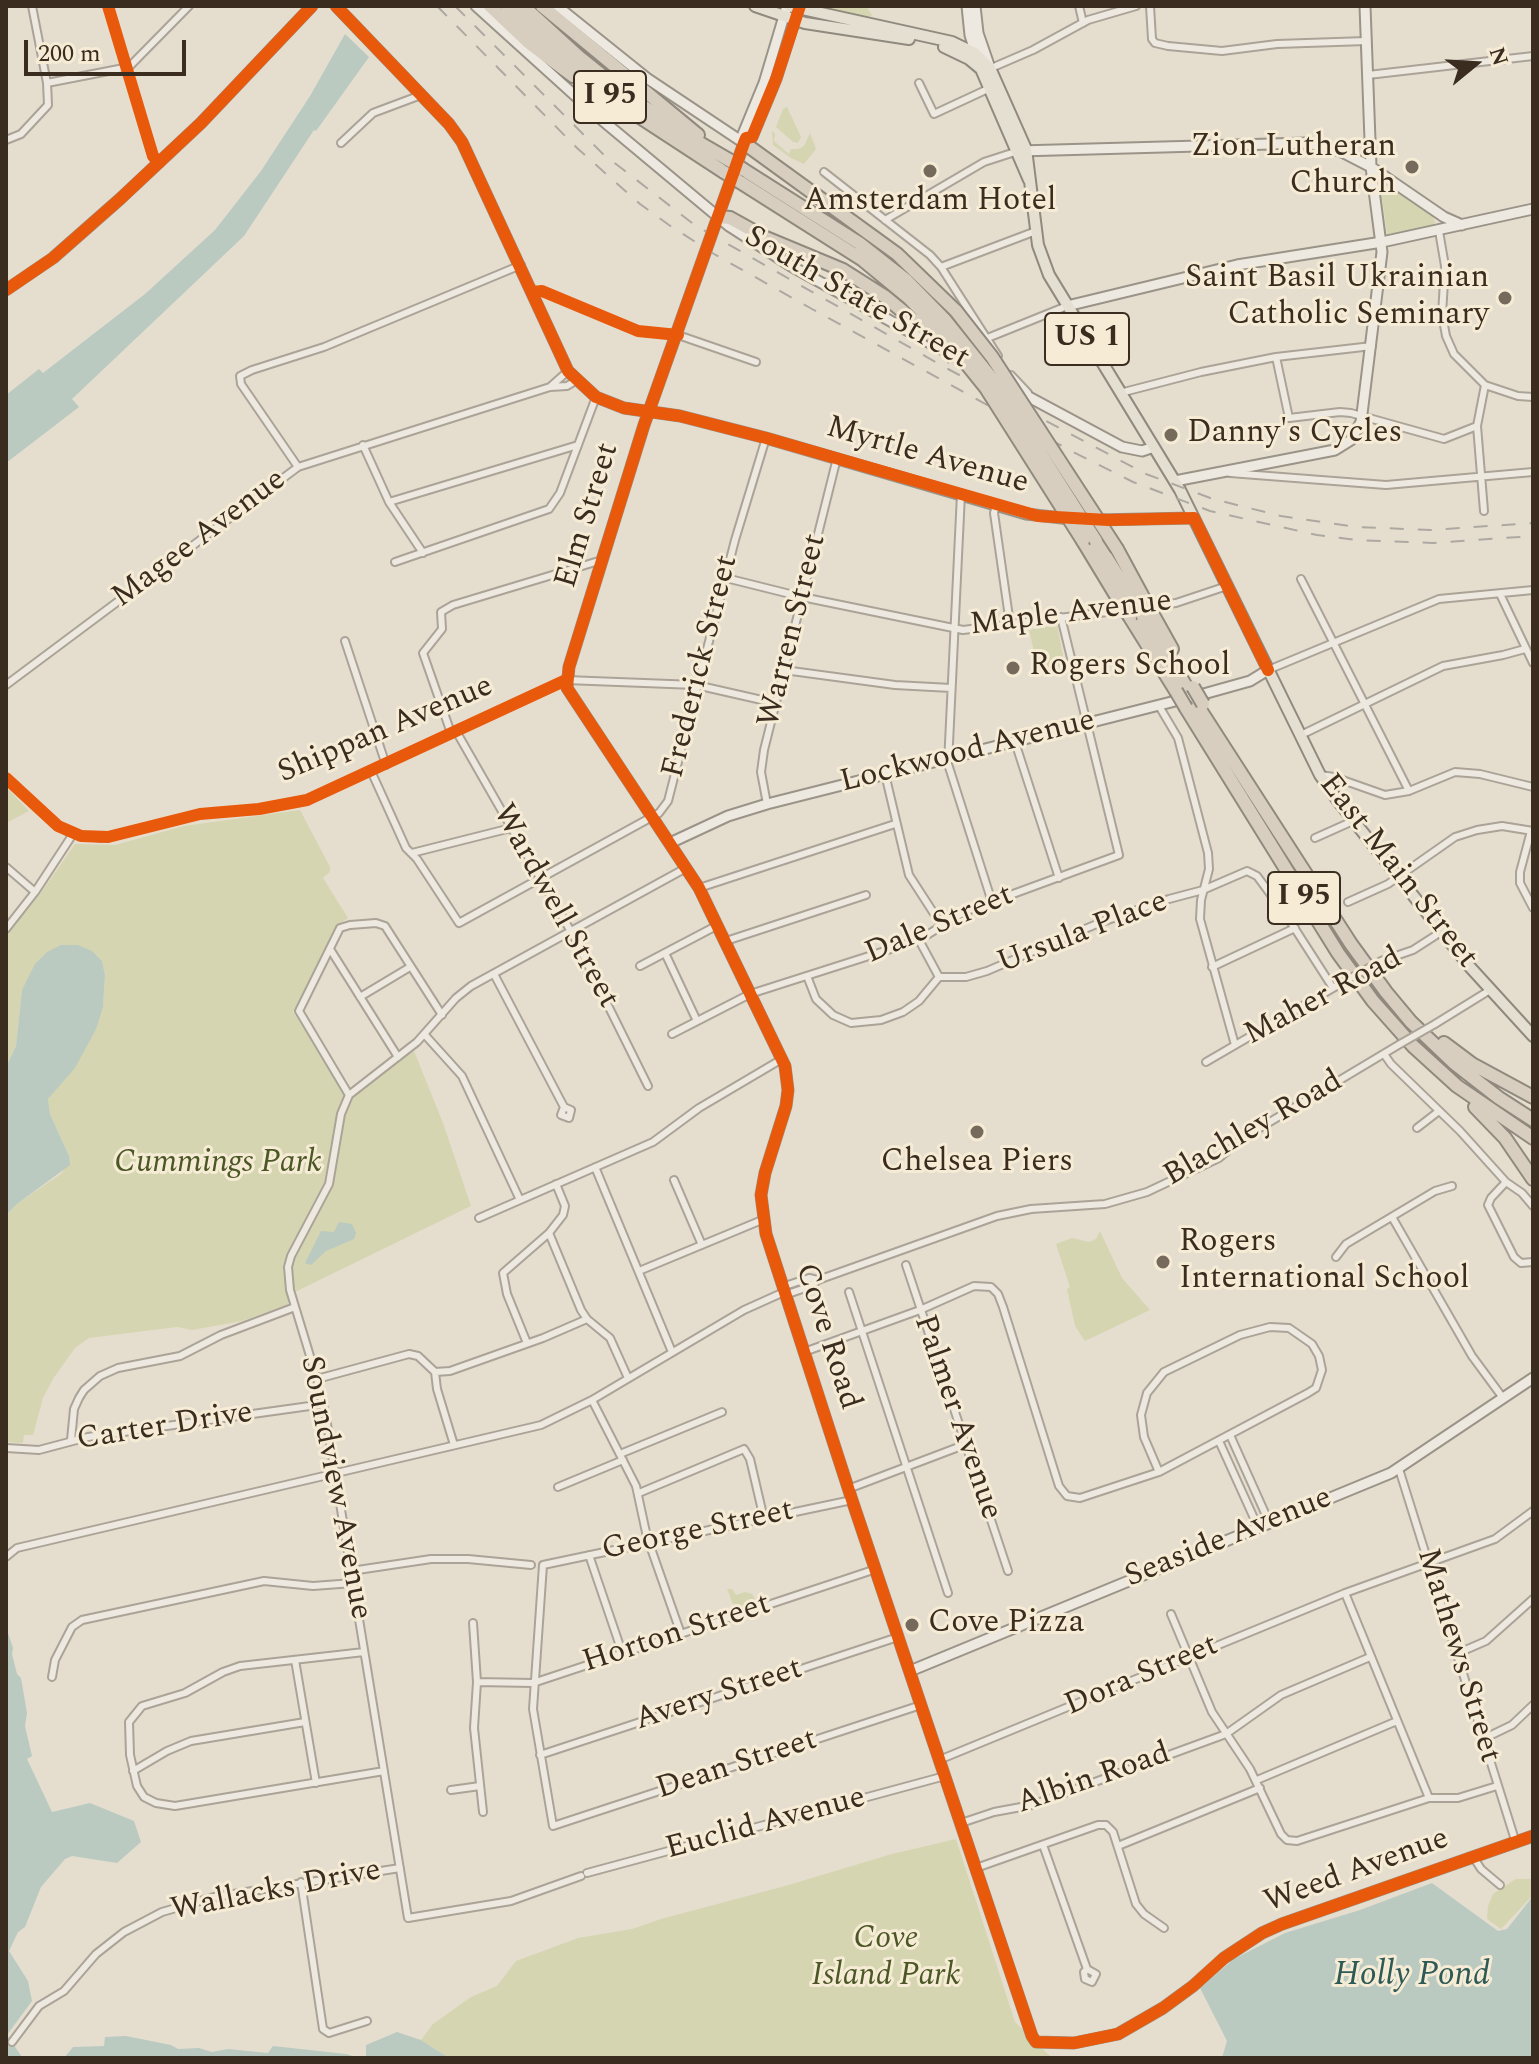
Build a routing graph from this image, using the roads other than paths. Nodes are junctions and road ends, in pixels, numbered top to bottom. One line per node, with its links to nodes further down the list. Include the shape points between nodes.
1 (32, 6): 27 (street)
2 (108, 6): 24 (street)
3 (189, 6): 24 (street)
4 (312, 6): 36 (main road)
5 (336, 6): 30 (main road)
6 (476, 6): 41 (main road, South State Street)
7 (490, 6): 31 (highway, via 567,72)
8 (507, 6): 31 (highway, I 95)
9 (523, 6): 37 (highway, I 95, via 625,94)
10 (542, 6): 37 (highway)
11 (557, 6): 33 (main road, via 648,79)
12 (755, 6): 19 (main road, US 1)
13 (967, 6): 22 (main road)
14 (975, 6): 25 (main road)
15 (1079, 6): 20 (street)
16 (1136, 6): 20 (street)
17 (1150, 6): 21 (street, via 1155,43 1222,51)
18 (1365, 6): 21 (main road)
19 (792, 11): 22 (main road, East Main Street / US 1, via 952,42); 25 (main road, US 1, via 951,49); 33 (main road, Elm Street, via 776,79 752,137)
20 (1083, 23): 25 (street)
21 (1366, 41): 26 (main road)
22 (975, 53): 25 (main road, East Main Street / US 1)
23 (1533, 56): 26 (street)
24 (126, 68): 27 (street); 36 (street)
25 (984, 69): 29 (main road, East Main Street / US 1); 35 (main road, East Main Street / US 1)
26 (1368, 75): 38 (main road)
27 (47, 83): 32 (street, via 45,111 21,134)
28 (919, 83): 29 (street, via 934,114)
29 (990, 88): 35 (main road, East Main Street / US 1)
30 (421, 95): 34 (street, via 373,113); 47 (main road, via 462,142)
31 (637, 116): 37 (highway, I 95)
32 (6, 140)
33 (745, 140): 41 (main road, Elm Street); 97 (highway, bridge, via 886,245 956,311 992,357 1117,549)
34 (341, 143)
35 (1022, 150): 38 (main road, via 1307,143 1340,151); 42 (street, via 984,162); 44 (main road, East Main Street / US 1)
36 (159, 163): 49 (main road, via 53,258)
37 (726, 166): 52 (highway, I 95, bridge, via 847,248)
38 (1371, 167): 43 (main road); 46 (main road)
39 (824, 172): 42 (street)
40 (1533, 209): 43 (main road)
41 (719, 217): 52 (highway, via 843,270); 53 (main road, Elm Street); 56 (main road, South State Street, via 774,256)
42 (885, 220): 48 (street)
43 (1462, 225): 45 (main road)
44 (1036, 231): 48 (street); 51 (main road, East Main Street / US 1, via 1043,262)
45 (1439, 231): 46 (main road); 61 (street, via 1446,336 1459,361)
46 (1382, 242): 51 (main road, via 1234,266); 55 (main road)
47 (521, 265): 50 (main road); 76 (street, via 239,379)
48 (941, 267): 54 (street)
49 (6, 290)
50 (532, 292): 53 (street, via 542,291 638,331); 59 (main road)
51 (1067, 306): 54 (street); 63 (main road, East Main Street / US 1)
52 (937, 326): 87 (highway, I 95, bridge); 87 (highway, I 95, bridge, via 997,385)
53 (678, 335): 58 (street); 67 (main road, Elm Street)
54 (987, 339): 56 (street); 66 (street)
55 (1372, 346): 57 (street); 68 (main road)
56 (944, 350): 66 (main road, South State Street)
57 (1276, 357): 63 (street); 68 (street, via 1289,418 1340,412)
58 (756, 362)
59 (568, 371): 60 (main road); 62 (street, Magee Avenue)
60 (577, 380): 62 (street, Magee Avenue); 64 (main road)
61 (1485, 385): 65 (street); 69 (street)
62 (550, 387): 71 (street, Magee Avenue)
63 (1120, 393): 73 (main road, East Main Street / US 1)
64 (596, 397): 67 (main road, Myrtle Avenue); 72 (street)
65 (1533, 397)
66 (1034, 400): 73 (main road, South State Street, via 1122,447)
67 (649, 412): 70 (main road, Myrtle Avenue); 89 (main road, Elm Street)
68 (1362, 416): 69 (street, via 1444,439); 75 (main road, via 1356,435 1341,448)
69 (1477, 426): 80 (street)
70 (766, 438): 74 (main road, Myrtle Avenue); 91 (street, Frederick Street)
71 (363, 445): 76 (street, Magee Avenue); 83 (street)
72 (578, 445): 83 (street); 88 (street, via 560,493 546,511)
73 (1154, 447): 81 (main road, East Main Street / US 1)
74 (837, 458): 82 (main road, Myrtle Avenue); 96 (street, Warren Street)
75 (1256, 465): 77 (main road); 79 (street)
76 (298, 467): 109 (street, Magee Avenue)
77 (1223, 472): 79 (street); 81 (main road)
78 (1533, 472): 80 (street)
79 (1259, 476): 80 (street, via 1386,485)
80 (1480, 477): 85 (street)
81 (1175, 481): 86 (main road, East Main Street / US 1)
82 (961, 494): 84 (main road, Myrtle Avenue); 101 (street)
83 (389, 502): 88 (street)
84 (996, 505): 86 (main road, Myrtle Avenue, via 1055,519); 100 (street)
85 (1484, 511)
86 (1194, 518): 93 (main road, East Main Street / US 1)
87 (1089, 541): 97 (highway, I 95)
88 (423, 553): 90 (street)
89 (602, 560): 108 (main road, Elm Street); 118 (street, Wardwell Street, via 441,612 442,629 423,653)
90 (395, 562)
91 (726, 578): 96 (street, Maple Avenue); 110 (street, Frederick Street)
92 (1301, 579): 103 (street)
93 (1227, 586): 99 (street, Maple Avenue, via 1176,603); 107 (main road, East Main Street / US 1)
94 (1533, 590): 95 (street)
95 (1500, 594): 103 (street, via 1439,599); 104 (street)
96 (802, 597): 101 (street, Maple Avenue); 106 (street, Warren Street)
97 (1133, 600): 98 (highway, bridge); 98 (highway, I 95, bridge)
98 (1142, 616): 112 (highway); 112 (highway, I 95)
99 (1061, 617): 100 (street, Maple Avenue); 117 (street)
100 (1010, 624): 101 (street, Maple Avenue)
101 (954, 629): 111 (street)
102 (345, 641): 122 (street)
103 (1334, 641): 107 (street); 114 (street)
104 (1525, 649): 105 (street); 114 (street, via 1443,666)
105 (1533, 663)
106 (784, 670): 111 (street); 113 (street, Warren Street)
107 (1268, 670): 116 (main road, Lockwood Avenue, via 1250,681); 119 (main road, East Main Street / US 1)
108 (566, 680): 110 (street, Shippan Avenue); 118 (street, Shippan Avenue); 130 (main road, Cove Road, via 572,700)
109 (6, 685)
110 (696, 685): 113 (street, Shippan Avenue); 130 (street, Frederick Street, via 668,801)
111 (951, 688): 121 (street)
112 (1185, 689): 115 (highway, bridge)
113 (775, 703): 129 (street, Warren Street, via 761,772)
114 (1366, 704): 119 (street); 128 (street)
115 (1195, 705): 169 (highway, I 95); 182 (highway, I 95, via 1349,969 1399,1031)
116 (1159, 706): 117 (main road, Lockwood Avenue); 145 (street, via 1178,738 1208,853)
117 (1085, 724): 120 (main road, Lockwood Avenue); 142 (street, Dale Street, via 1119,855)
118 (454, 732): 122 (street, Shippan Avenue); 133 (street, Wardwell Street)
119 (1301, 735): 125 (main road, East Main Street / US 1)
120 (1015, 742): 121 (main road, Lockwood Avenue); 142 (street)
121 (948, 759): 124 (main road, Lockwood Avenue); 148 (street)
122 (386, 765): 123 (street, Shippan Avenue)
123 (371, 771): 135 (street, Shippan Avenue, via 307,800 279,806 200,814 108,837); 138 (street)
124 (885, 774): 129 (main road, Lockwood Avenue); 132 (street)
125 (1320, 775): 128 (street, via 1377,794); 131 (main road, East Main Street / US 1)
126 (6, 778): 135 (street)
127 (1533, 787): 128 (street, via 1455,772)
128 (1409, 791)
129 (767, 804): 137 (main road, Lockwood Avenue)
130 (653, 818): 137 (main road, Cove Road); 143 (street, Frederick Street)
131 (1353, 821): 136 (street); 141 (main road, East Main Street / US 1)
132 (895, 824): 144 (street); 152 (street, via 910,878)
133 (511, 828): 138 (street); 143 (street, Wardwell Street)
134 (1532, 831): 141 (street, via 1502,826 1467,833); 150 (street, via 1520,883)
135 (73, 834): 146 (street)
136 (1315, 838)
137 (670, 843): 140 (main road, Cove Road)
138 (412, 853): 143 (street, Frederick Street, via 459,923)
139 (6, 867): 146 (street)
140 (686, 868): 144 (main road, Cove Road); 155 (street)
141 (1403, 873): 149 (street); 156 (main road, East Main Street / US 1)
142 (1059, 878): 148 (street, Dale Street)
143 (541, 880): 155 (street, Wardwell Street)
144 (699, 888): 151 (main road, Cove Road)
145 (1203, 890): 153 (street, Ursula Place, via 1241,872 1253,872); 163 (street, via 1200,919); 166 (street, Ursula Place, via 1132,911 987,971)
146 (35, 892): 154 (street)
147 (866, 895): 158 (street)
148 (992, 902): 152 (street, Dale Street)
149 (1348, 902)
150 (1533, 908)
151 (718, 925): 158 (main road, Cove Road); 160 (street)
152 (942, 926): 157 (street, Dale Street)
153 (1295, 928): 163 (street); 167 (street, Ursula Place)
154 (6, 929)
155 (571, 932): 164 (street); 183 (street, Wardwell Street)
156 (1441, 932): 167 (street, Maher Road, bridge); 168 (main road, East Main Street / US 1)
157 (919, 940): 165 (street, Dale Street); 166 (street)
158 (726, 941): 170 (main road, Cove Road)
159 (330, 949): 162 (street, via 343,926 380,924); 171 (street); 184 (street, via 299,1015)
160 (665, 953): 161 (street); 173 (street)
161 (640, 966)
162 (410, 967): 171 (street); 172 (street)
163 (1212, 967): 177 (street)
164 (494, 974): 172 (street, via 460,994); 186 (street)
165 (807, 976): 166 (street, via 824,1009 842,1021 861,1023 903,1012); 170 (street, Dale Street)
166 (939, 977)
167 (1333, 988): 177 (street, Maher Road)
168 (1490, 990): 176 (main road, East Main Street / US 1); 178 (street, Blachley Road, bridge)
169 (1386, 992): 185 (highway, via 1461,1057); 188 (highway, I 95, via 1454,1063)
170 (750, 994): 173 (street, Dale Street); 180 (main road, Cove Road)
171 (360, 997): 179 (street)
172 (442, 1015): 175 (street)
173 (697, 1021): 174 (street, Dale Street)
174 (672, 1034)
175 (425, 1035): 179 (street); 197 (street, via 462,1076)
176 (1533, 1036)
177 (1235, 1045): 181 (street, Maher Road)
178 (1384, 1054): 187 (street); 208 (street, Blachley Road, via 1243,1138 1219,1158 1147,1192 1092,1206 1011,1212 818,1280 809,1278)
179 (398, 1057): 184 (street)
180 (782, 1059): 191 (street, via 699,1108 665,1136); 201 (main road, Cove Road, via 788,1098 765,1173)
181 (1206, 1062)
182 (1442, 1073): 190 (highway, I 95); 192 (highway, via 1499,1131)
183 (648, 1086)
184 (349, 1095): 210 (street, Soundview Avenue, via 329,1184 289,1263)
185 (1533, 1097)
186 (564, 1107)
187 (1439, 1111): 189 (street); 194 (street)
188 (1533, 1120)
189 (1417, 1128)
190 (1533, 1138)
191 (595, 1167): 195 (street); 207 (street)
192 (1533, 1179)
193 (674, 1180): 203 (street)
194 (1506, 1182): 198 (street); 205 (street, via 1489,1201 1489,1212 1514,1257 1521,1263)
195 (556, 1184): 197 (street); 202 (street, via 565,1210)
196 (1452, 1186): 199 (street)
197 (520, 1200): 200 (street)
198 (1533, 1206)
199 (1392, 1217): 204 (street, via 1346,1244); 221 (street, via 1472,1356)
200 (479, 1218)
201 (762, 1220): 203 (street); 208 (main road, Cove Road)
202 (549, 1233): 212 (street); 214 (street, via 503,1273)
203 (702, 1245): 207 (street)
204 (1336, 1257)
205 (1533, 1262)
206 (906, 1265): 211 (street, Palmer Avenue)
207 (639, 1271): 215 (street)
208 (784, 1292): 215 (street, Blachley Road); 216 (main road, Cove Road)
209 (849, 1292): 213 (street)
210 (295, 1307): 220 (street, Soundview Avenue); 226 (street, via 180,1356 100,1376 74,1409)
211 (920, 1310): 213 (street); 229 (street, Palmer Avenue); 234 (street, via 974,1286 986,1285 998,1294 1063,1492 1085,1497)
212 (587, 1319): 214 (street); 218 (street, via 610,1338)
213 (862, 1331): 216 (street); 232 (street)
214 (527, 1343): 217 (street)
215 (672, 1352): 218 (street, Blachley Road)
216 (804, 1352): 237 (main road, Cove Road)
217 (435, 1372): 220 (street, via 409,1354); 228 (street)
218 (628, 1378): 222 (street, Blachley Road)
219 (1533, 1378): 221 (main road, Seaside Avenue)
220 (317, 1379): 223 (street, Soundview Avenue)
221 (1503, 1398): 233 (main road, Seaside Avenue)
222 (592, 1400): 228 (street, Blachley Road, via 541,1425); 231 (street)
223 (324, 1404): 226 (street, Carter Drive); 235 (street, Soundview Avenue)
224 (722, 1412): 231 (street)
225 (1230, 1435): 227 (street); 234 (street, via 1316,1388 1322,1370 1319,1356 1298,1333 1279,1326 1251,1331 1172,1367 1150,1387 1141,1415); 242 (street)
226 (71, 1440): 230 (street, Carter Drive, via 39,1450)
227 (1219, 1441): 234 (street); 243 (street)
228 (454, 1445): 235 (street, Blachley Road)
229 (964, 1445): 232 (street); 251 (street, Palmer Avenue)
230 (6, 1448)
231 (621, 1457): 236 (street); 238 (street)
232 (905, 1467): 237 (street); 253 (street)
233 (1399, 1469): 242 (main road, Seaside Avenue); 247 (street, Mathews Street)
234 (1159, 1472)
235 (336, 1474): 246 (street, Blachley Road, via 17,1548); 250 (street, Soundview Avenue)
236 (558, 1487)
237 (848, 1489): 239 (main road, Cove Road)
238 (639, 1493): 241 (street, via 746,1450); 244 (street)
239 (852, 1500): 241 (street, George Street); 249 (main road, Cove Road)
240 (1533, 1511): 247 (street, Dora Street, via 1495,1539)
241 (764, 1519): 244 (street, George Street)
242 (1269, 1522): 243 (main road, Seaside Avenue)
243 (1258, 1527): 266 (main road, Seaside Avenue)
244 (649, 1543): 245 (street, George Street); 258 (street)
245 (589, 1555): 261 (street); 269 (street, George Street, via 543,1565)
246 (6, 1557)
247 (1427, 1562): 254 (street, Dora Street); 262 (street, Mathews Street)
248 (531, 1565): 250 (street, via 431,1559)
249 (876, 1569): 258 (street, Horton Street); 259 (main road, Cove Road)
250 (351, 1571): 252 (street, Soundview Avenue)
251 (1008, 1571)
252 (353, 1583): 260 (street, Soundview Avenue); 267 (street, via 264,1581 82,1620 72,1627)
253 (948, 1593)
254 (1345, 1593): 263 (street); 264 (street, Dora Street)
255 (1533, 1599): 262 (street, via 1486,1641)
256 (1171, 1614): 264 (street)
257 (473, 1623): 268 (street)
258 (681, 1634): 261 (street, Horton Street)
259 (898, 1637): 266 (main road, Cove Road); 276 (street, Avery Street)
260 (364, 1652): 265 (street); 279 (street, Soundview Avenue)
261 (622, 1652): 269 (street, Horton Street)
262 (1456, 1654): 275 (street, Mathews Street)
263 (1370, 1657): 272 (street); 274 (street, Albin Road, via 1281,1695)
264 (1188, 1658): 274 (street); 277 (street, Dora Street)
265 (295, 1660): 273 (street); 278 (street, via 230,1669 185,1693 142,1706 128,1731)
266 (910, 1671): 270 (main road, Cove Road)
267 (52, 1677)
268 (477, 1682): 269 (street, Horton Street); 283 (street, via 474,1728)
269 (533, 1683): 276 (street)
270 (921, 1705): 276 (street, Dean Street, via 553,1826); 277 (main road, Cove Road)
271 (1533, 1705): 275 (street, via 1512,1725)
272 (1397, 1721): 281 (street); 287 (street)
273 (305, 1722): 278 (street, via 191,1741); 282 (street)
274 (1226, 1734): 281 (street); 289 (street, Albin Road, via 1032,1805)
275 (1483, 1739): 284 (street, Mathews Street)
276 (540, 1755)
277 (939, 1760): 280 (main road, Cove Road)
278 (133, 1771): 282 (street, via 144,1797 175,1806)
279 (384, 1771): 282 (street); 295 (street, Soundview Avenue)
280 (945, 1776): 289 (main road, Cove Road); 299 (street, Euclid Avenue, via 584,1875 511,1901)
281 (1257, 1780): 285 (street)
282 (316, 1783)
283 (480, 1786): 286 (street); 288 (street)
284 (1497, 1786): 287 (street, via 1458,1798); 291 (street, Mathews Street)
285 (1260, 1788): 287 (street, via 1281,1834 1297,1841); 293 (street)
286 (451, 1790)
287 (1429, 1798)
288 (483, 1812)
289 (961, 1823): 296 (main road, Cove Road)
290 (1533, 1836): 291 (main road, Weed Avenue)
291 (1516, 1843): 294 (main road, Weed Avenue)
292 (1043, 1845): 293 (street, via 1103,1824 1112,1830); 296 (street); 301 (street)
293 (1118, 1846): 300 (street, via 1136,1904)
294 (1474, 1858): 298 (street); 304 (main road, Weed Avenue, via 1262,1933 1163,2008 1118,2034 1092,2041)
295 (400, 1868): 297 (street, Wallacks Drive); 299 (street, Soundview Avenue)
296 (976, 1868): 304 (main road, Cove Road)
297 (301, 1882): 302 (street, via 323,2029 329,2033); 303 (street, Wallacks Drive, via 199,1900 136,1925 96,1954 64,1991 39,2006)
298 (1500, 1885)
299 (408, 1918)
300 (1164, 1928)
301 (1087, 1969)
302 (367, 2021)
303 (12, 2042)
304 (1036, 2042)

